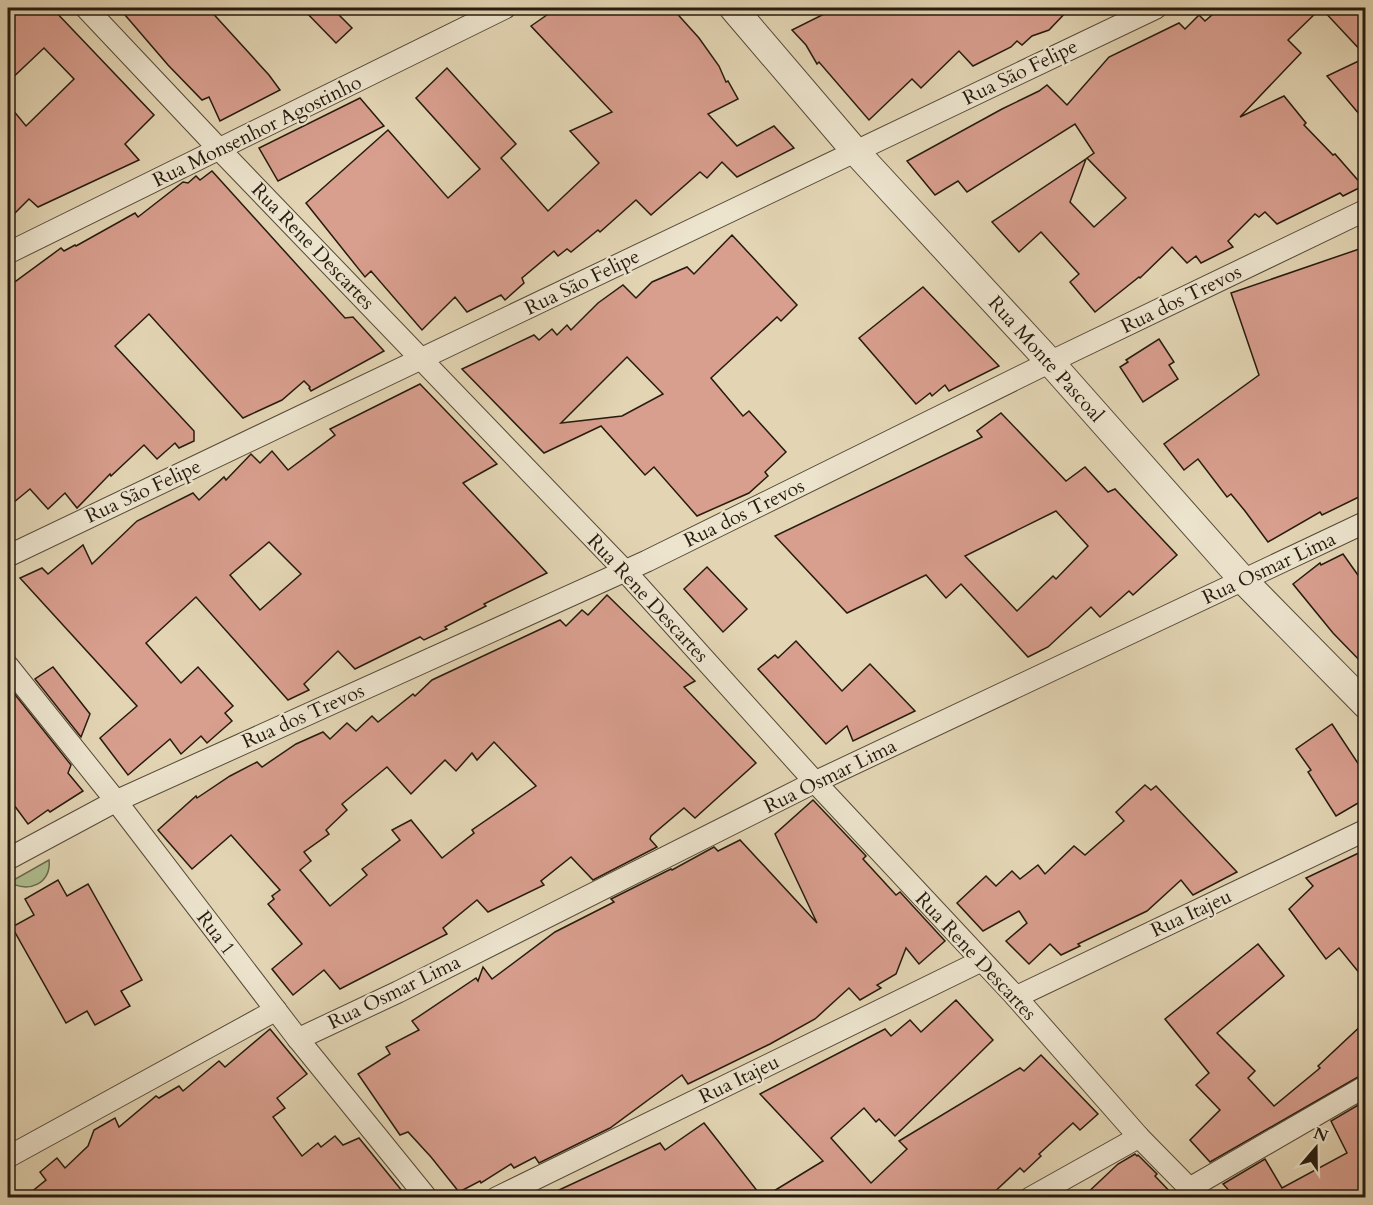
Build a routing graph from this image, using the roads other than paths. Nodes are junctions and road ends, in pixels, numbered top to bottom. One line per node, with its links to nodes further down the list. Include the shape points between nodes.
1 (86, 8): 5 (street, Rua Rene Descartes)
2 (505, 8): 5 (street, Rua Monsenhor Agostinho)
3 (733, 8): 6 (street, Rua Monte Pascoal)
4 (1155, 8): 6 (street, Rua São Felipe)
5 (220, 150): 8 (street, Rua Monsenhor Agostinho); 9 (street, Rua Rene Descartes)
6 (855, 151): 9 (street, Rua São Felipe); 10 (street, Rua Monte Pascoal)
7 (1365, 210): 10 (street, Rua dos Trevos)
8 (8, 253)
9 (422, 358): 12 (street, Rua São Felipe); 13 (street, Rua Rene Descartes)
10 (1050, 362): 13 (street, Rua dos Trevos); 14 (street, Rua Monte Pascoal)
11 (1365, 522): 14 (street, Rua Osmar Lima)
12 (8, 556)
13 (625, 571): 17 (street, Rua Rene Descartes); 18 (street, Rua dos Trevos)
14 (1243, 580): 16 (street, Rua Monte Pascoal); 17 (street, Rua Osmar Lima)
15 (8, 666): 18 (street, Rua 1)
16 (1365, 705)
17 (815, 782): 21 (street, Rua Rene Descartes); 24 (street, Rua Osmar Lima)
18 (116, 801): 20 (street, Rua dos Trevos); 23 (street, Rua 1)
19 (1365, 830): 22 (street, Rua Itajeu)
20 (8, 859)
21 (981, 961): 22 (street, Rua Rene Descartes); 30 (street, Rua Itajeu)
22 (1016, 997): 26 (street, Rua Rene Descartes)
23 (276, 1011): 24 (street, Rua 1); 27 (street)
24 (298, 1039): 29 (street, Rua 1)
25 (1365, 1086): 28 (street)
26 (1139, 1137): 28 (street, Rua Rene Descartes); 31 (street)
27 (8, 1158)
28 (1194, 1193)
29 (427, 1197)
30 (496, 1197)
31 (1030, 1197)

